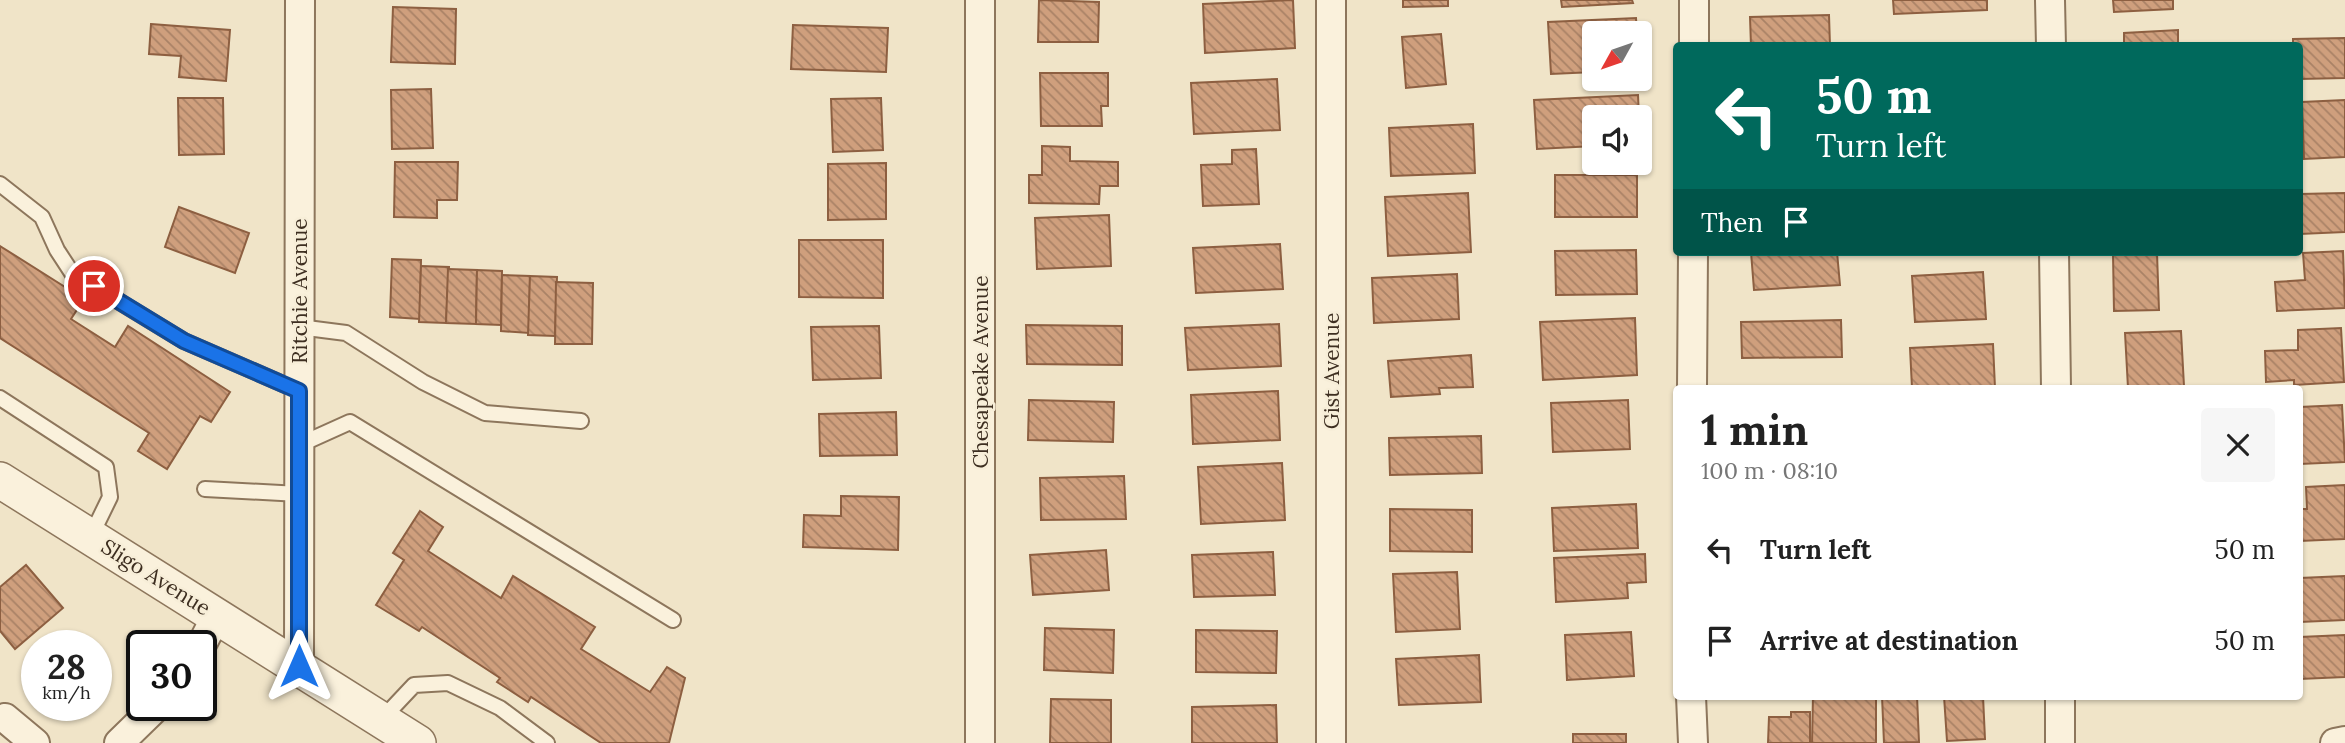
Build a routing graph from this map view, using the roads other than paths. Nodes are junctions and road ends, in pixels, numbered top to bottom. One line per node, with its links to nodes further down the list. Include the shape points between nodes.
1 (300, 0): 11 (street, Ritchie Avenue)
2 (980, 0): 35 (street, Chesapeake Avenue)
3 (1331, 0): 36 (street, Gist Avenue)
4 (1694, 0): 6 (street)
5 (2050, 0): 7 (street)
6 (1694, 42)
7 (2051, 42)
8 (0, 184): 14 (lane, via 42,217 72,273 184,341)
9 (1693, 256): 12 (street)
10 (2054, 256): 13 (street)
11 (299, 327): 14 (street, Ritchie Avenue); 16 (lane, via 346,333 423,382 485,413)
12 (1692, 385)
13 (2056, 385)
14 (299, 391): 17 (street, Ritchie Avenue)
15 (0, 398): 21 (lane, via 106,467 110,497)
16 (581, 421)
17 (299, 445): 20 (street, Ritchie Avenue); 23 (lane, via 350,422)
18 (0, 480): 21 (street, Sligo Avenue)
19 (205, 489): 20 (lane)
20 (299, 494): 25 (street, Ritchie Avenue)
21 (91, 536): 22 (street, Sligo Avenue)
22 (217, 615): 24 (street); 25 (street, Sligo Avenue)
23 (673, 620)
24 (209, 630)
25 (299, 666): 30 (street, Sligo Avenue)
26 (1690, 700): 37 (street)
27 (2060, 700): 38 (street)
28 (5, 718): 32 (street)
29 (142, 721): 33 (street)
30 (395, 734): 34 (lane, via 414,685 448,682 500,708)
31 (2345, 741): 39 (street)
32 (35, 743)
33 (119, 743)
34 (547, 743)
35 (980, 743)
36 (1331, 743)
37 (1693, 743)
38 (2060, 743)
39 (2335, 743)

